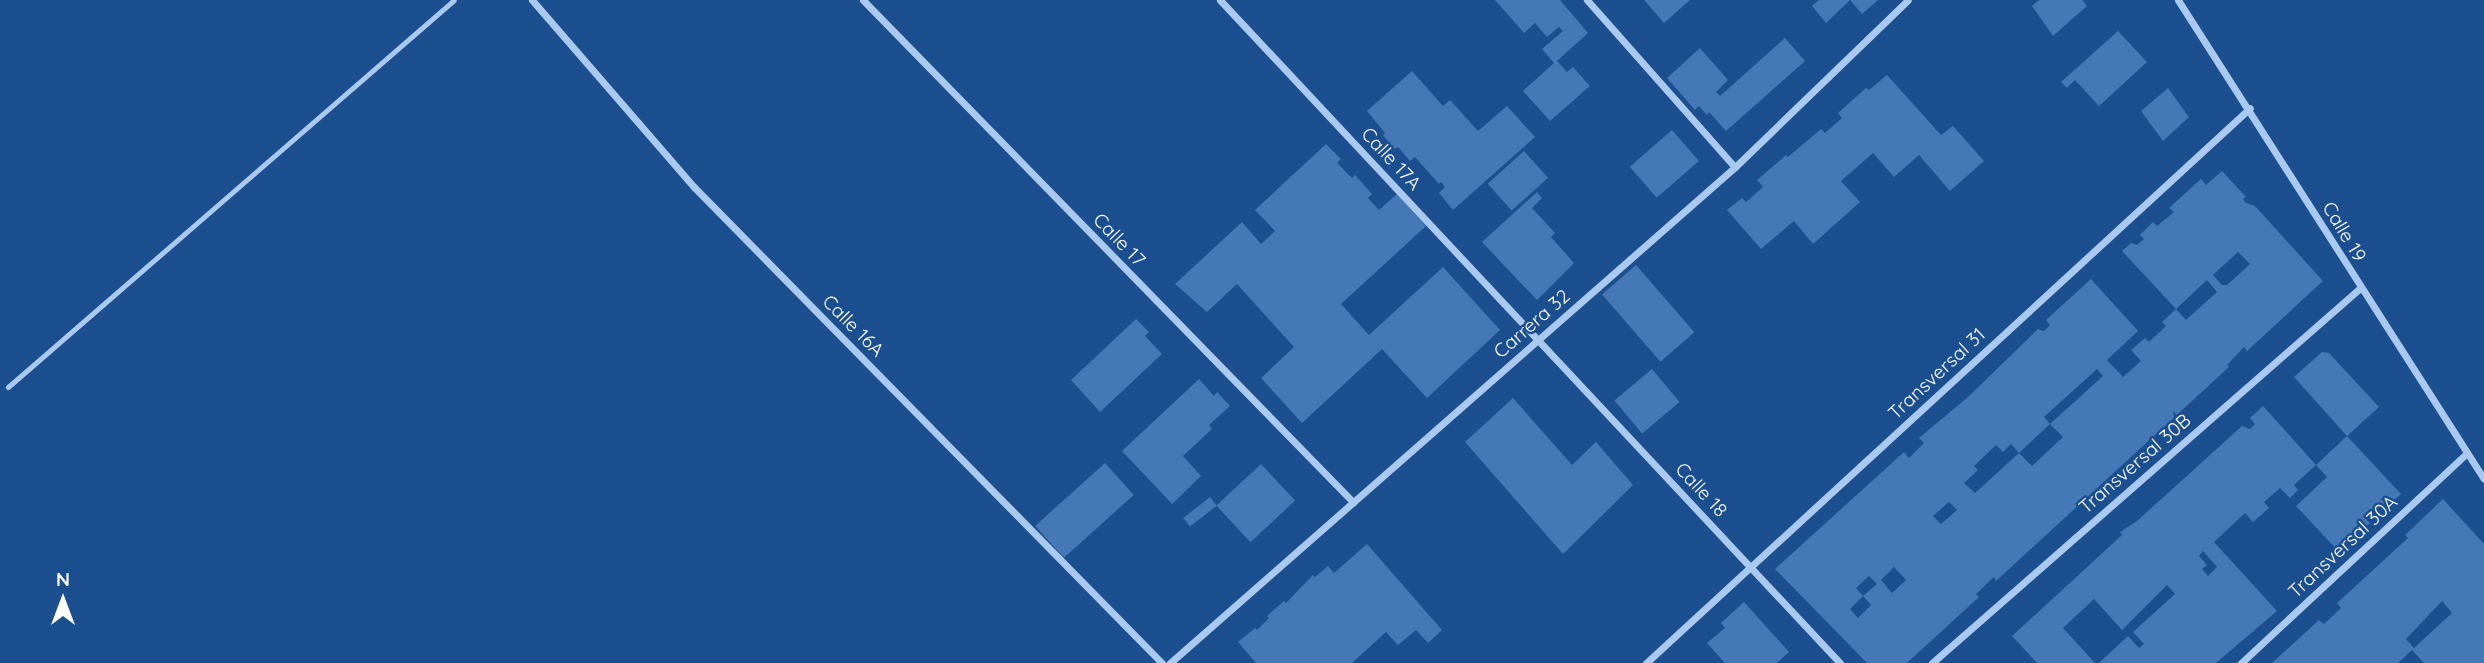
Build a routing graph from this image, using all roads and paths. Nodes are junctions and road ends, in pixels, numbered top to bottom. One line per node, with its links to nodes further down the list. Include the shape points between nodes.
1 (454, 0): 12 (lane)
2 (532, 0): 18 (street, Calle 16A, via 694,187)
3 (863, 0): 15 (street, Calle 17)
4 (1220, 0): 11 (street, Calle 17A)
5 (1587, 0): 9 (street)
6 (1908, 0): 9 (street, Carrera 32)
7 (2178, 0): 8 (street, Calle 19)
8 (2250, 108): 10 (street, Calle 19); 16 (street, Transversal 31)
9 (1735, 167): 11 (street, Carrera 32)
10 (2360, 288): 13 (street, Calle 19); 23 (street, Transversal 30B)
11 (1539, 339): 15 (street, Carrera 32); 16 (street, Calle 18)
12 (8, 387)
13 (2466, 454): 14 (street, Calle 19); 24 (street, Transversal 30A)
14 (2484, 479)
15 (1353, 502): 17 (street, Carrera 32)
16 (1751, 567): 21 (street, Transversal 31); 22 (street, Calle 18)
17 (1177, 656): 19 (street, Carrera 32); 20 (street)
18 (1162, 663)
19 (1170, 663)
20 (1184, 663)
21 (1646, 663)
22 (1840, 663)
23 (1932, 663)
24 (2241, 663)

